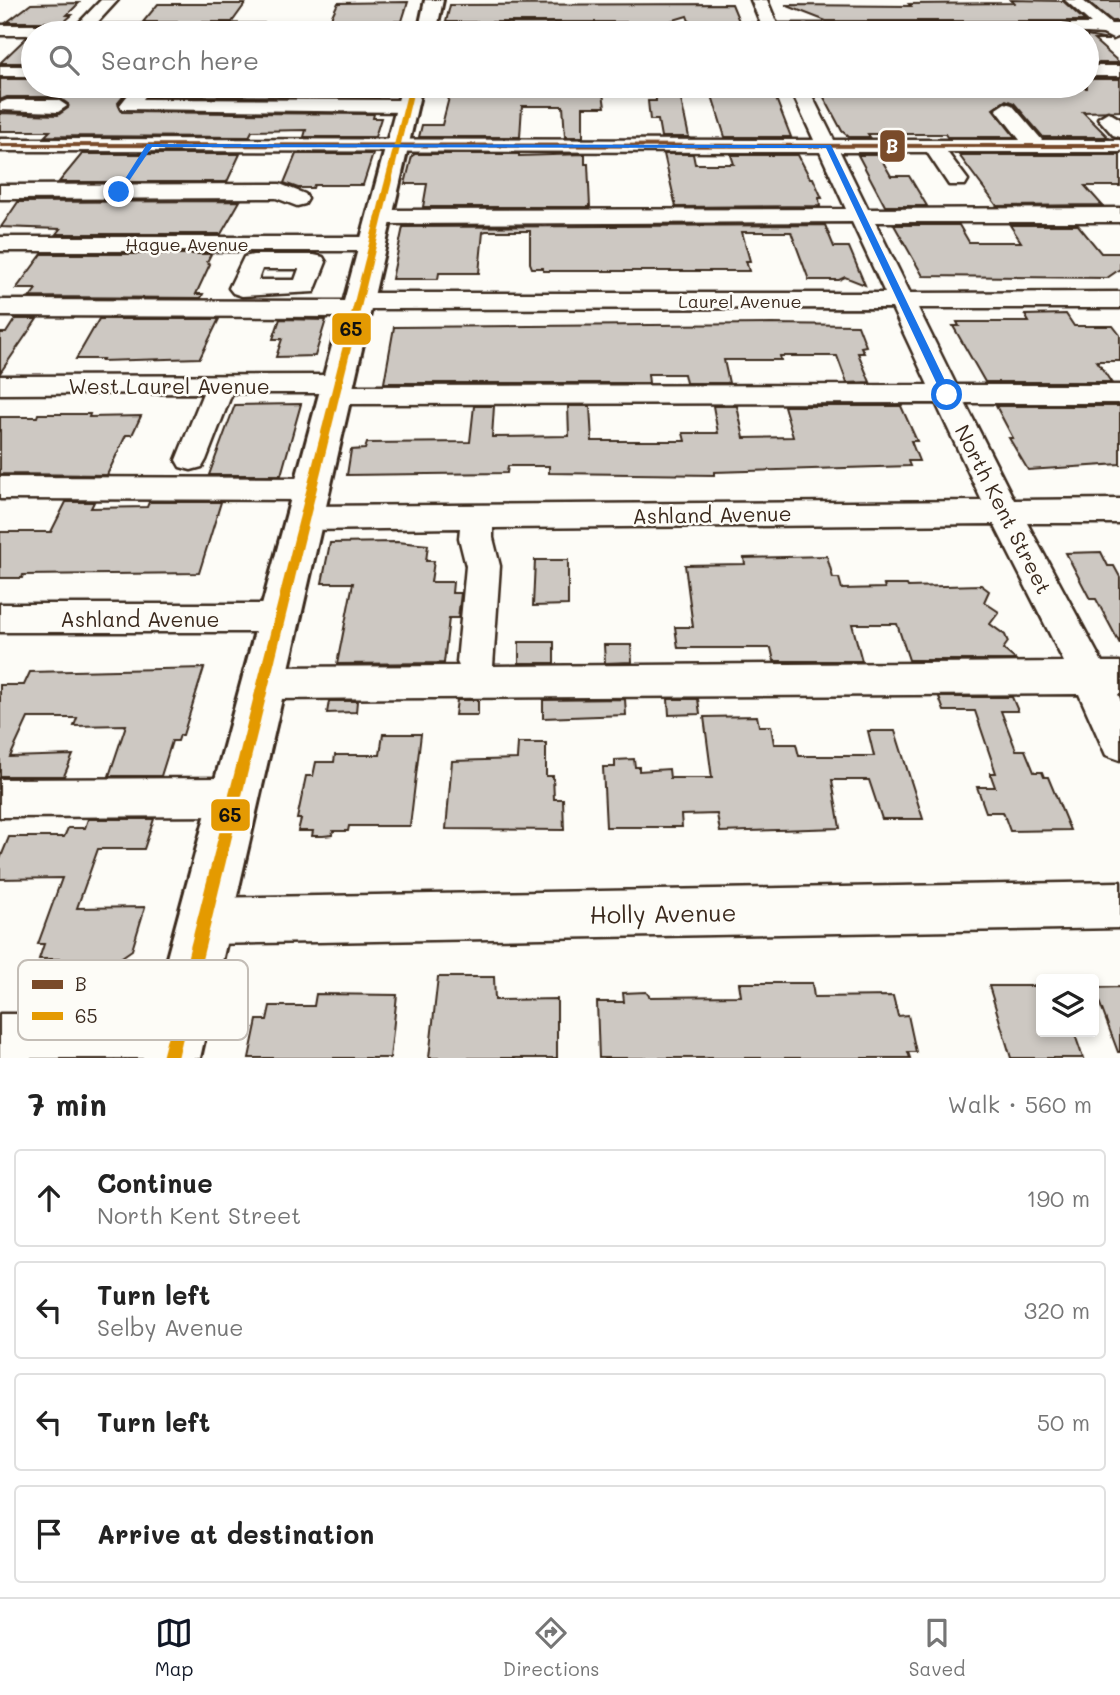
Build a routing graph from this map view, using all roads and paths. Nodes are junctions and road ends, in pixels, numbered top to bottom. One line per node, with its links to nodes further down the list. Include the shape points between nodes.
1 (110, 0): 5 (street)
2 (434, 0): 6 (main road)
3 (759, 0): 7 (street)
4 (1073, 0): 8 (street)
5 (90, 21)
6 (429, 21)
7 (767, 21)
8 (1113, 29): 11 (street)
9 (0, 30): 10 (street)
10 (21, 31)
11 (1120, 40)
12 (0, 71): 13 (street)
13 (21, 71)
14 (1099, 71): 15 (street)
15 (1120, 71)
16 (21, 91): 22 (street)
17 (135, 98): 18 (street, via 129,105)
18 (348, 98)
19 (410, 98): 26 (main road)
20 (804, 98): 27 (street, North Kent Street)
21 (58, 106): 22 (street)
22 (3, 108)
23 (1005, 109): 29 (street)
24 (0, 145): 25 (street)
25 (65, 145): 31 (street); 33 (street)
26 (398, 145): 27 (street); 32 (street); 40 (main road)
27 (828, 146): 28 (street); 39 (street, North Kent Street)
28 (933, 146): 29 (street); 34 (street)
29 (1036, 146): 30 (street)
30 (1120, 146)
31 (140, 160): 32 (street); 36 (street)
32 (260, 168): 36 (street); 37 (street, via 280,191)
33 (42, 172)
34 (957, 180)
35 (0, 192): 36 (street)
36 (119, 192)
37 (297, 199)
38 (1120, 215): 39 (street, Hague Avenue)
39 (861, 216): 40 (street, Hague Avenue); 42 (street, North Kent Street)
40 (377, 231): 41 (street, Hague Avenue, via 257,253); 44 (main road)
41 (0, 244)
42 (904, 300): 43 (street, Laurel Avenue); 44 (street, Laurel Avenue); 50 (street, North Kent Street)
43 (1120, 300)
44 (358, 305): 45 (street, Laurel Avenue); 48 (main road)
45 (0, 308)
46 (221, 384): 47 (street, West Laurel Avenue); 48 (street, West Laurel Avenue); 51 (street)
47 (0, 385)
48 (337, 389): 50 (street); 53 (main road)
49 (1120, 394): 50 (street)
50 (947, 395): 54 (street, North Kent Street)
51 (191, 460)
52 (0, 488): 53 (street, Ashland Avenue)
53 (309, 504): 56 (street, Ashland Avenue); 58 (main road)
54 (1003, 511): 55 (street, Ashland Avenue); 56 (street, Ashland Avenue); 60 (street, North Kent Street)
55 (1120, 511)
56 (477, 517): 59 (street, via 476,538 483,566)
57 (0, 618): 58 (street, Ashland Avenue)
58 (280, 618): 61 (main road)
59 (477, 663)
60 (1105, 678): 61 (street); 62 (street, North Kent Street)
61 (264, 683): 63 (main road)
62 (1120, 742)
63 (236, 797): 64 (street); 66 (main road)
64 (0, 798)
65 (1120, 905): 66 (street, Holly Avenue)
66 (206, 921): 67 (main road)
67 (196, 960)
68 (0, 1039): 69 (street)
69 (172, 1049)

